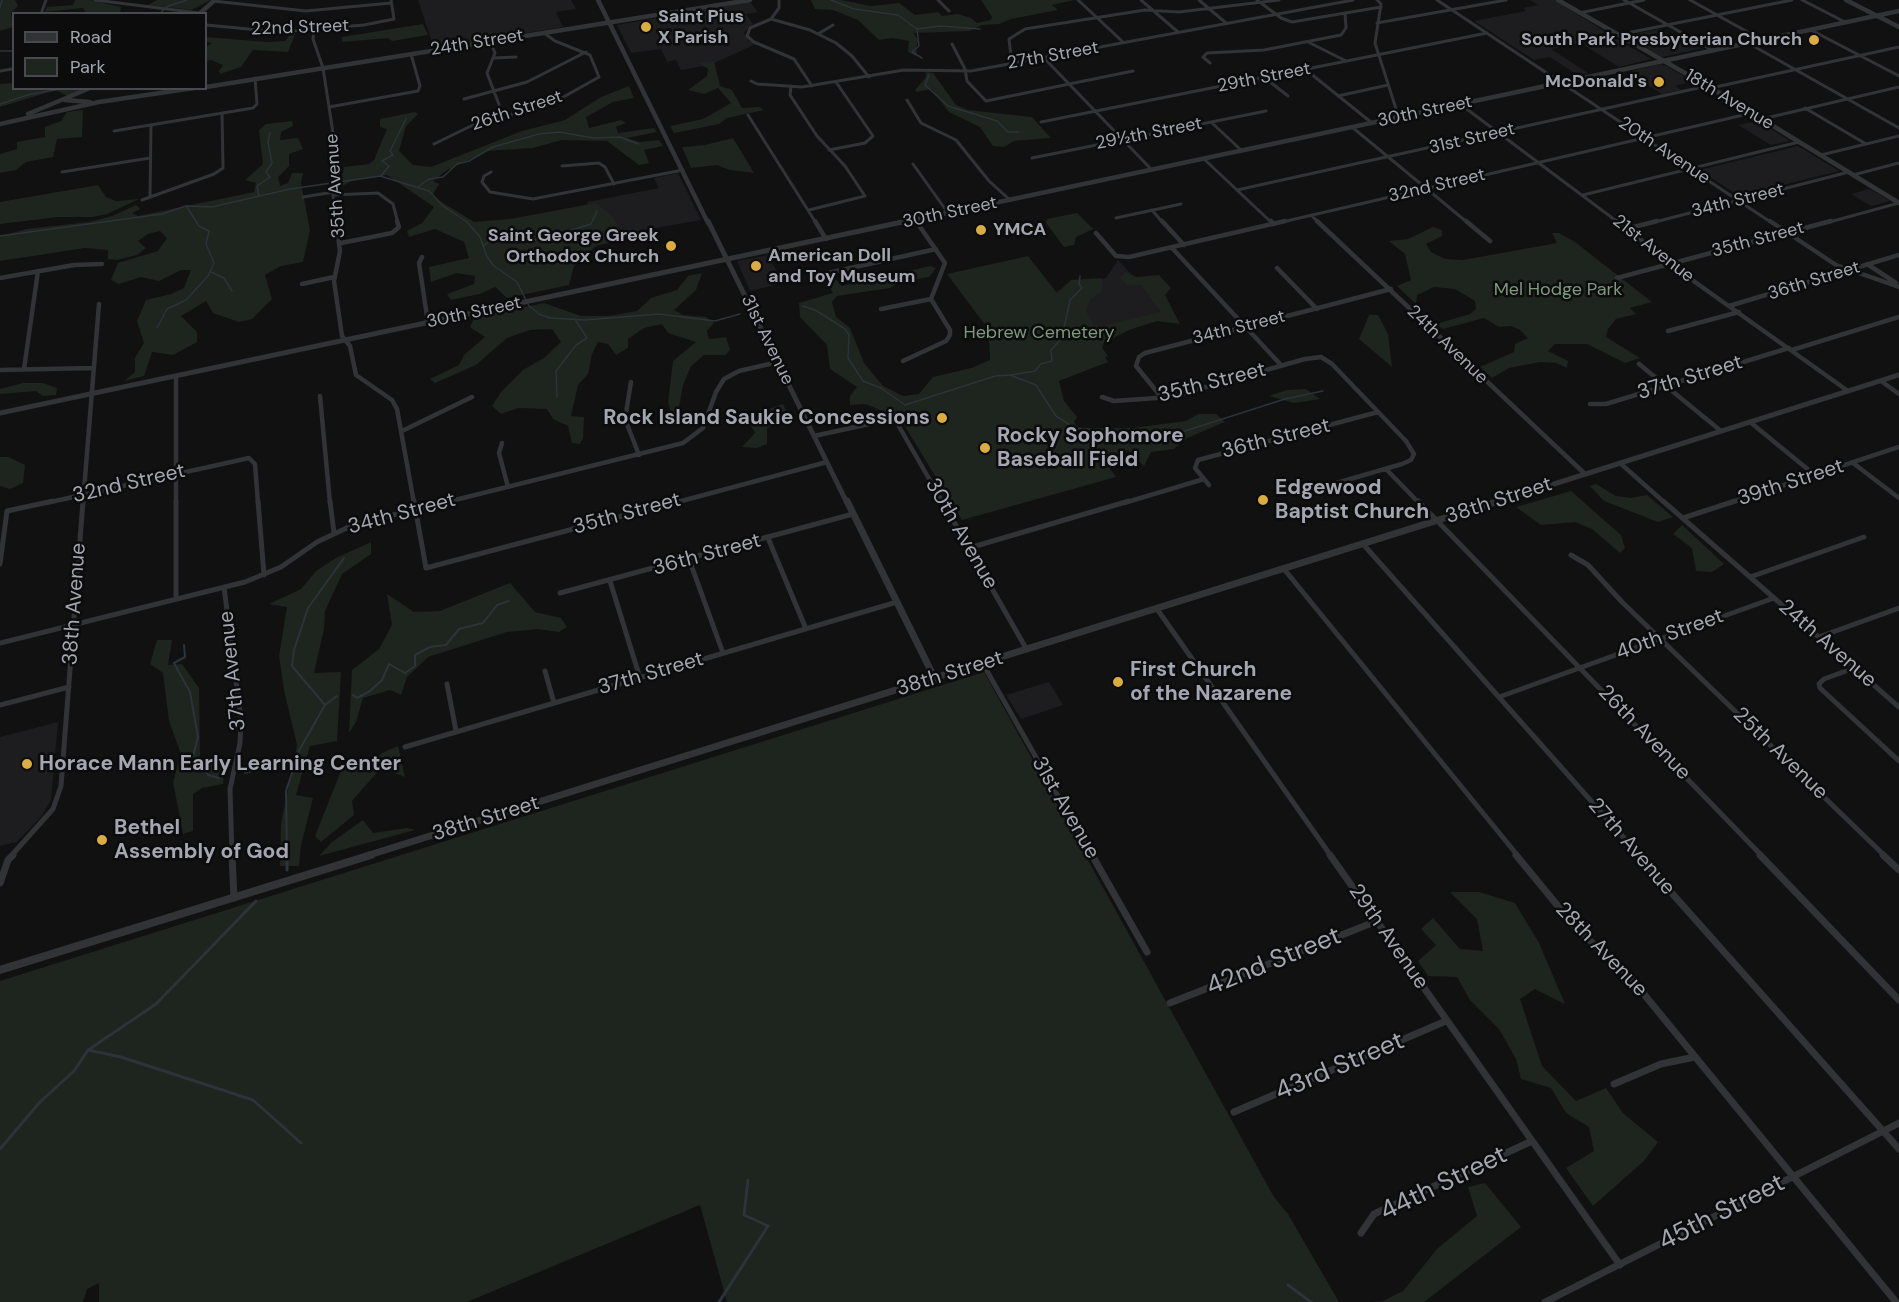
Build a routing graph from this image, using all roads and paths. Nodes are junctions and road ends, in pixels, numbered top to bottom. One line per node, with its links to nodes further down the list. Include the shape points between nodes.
1 (95, 0): 34 (street)
2 (598, 0): 43 (street, 31st Avenue)
3 (750, 0): 43 (street, 24th Street)
4 (778, 0): 41 (street, via 779,8)
5 (938, 0): 32 (street)
6 (1078, 0): 42 (street)
7 (1141, 0): 30 (street)
8 (1198, 0): 29 (street)
9 (1257, 0): 25 (street)
10 (1280, 0): 25 (street)
11 (1316, 0): 27 (street)
12 (1353, 0): 27 (street, 27th Street)
13 (1377, 0): 28 (street)
14 (1437, 0): 31 (street, 20th Avenue)
15 (1506, 0): 31 (street)
16 (1558, 0): 37 (street, 18th Avenue)
17 (1624, 0): 26 (street)
18 (1644, 0): 26 (street)
19 (1690, 0): 39 (street)
20 (1792, 0): 39 (street)
21 (1802, 0): 44 (street)
22 (1846, 0): 40 (street)
23 (214, 1): 24 (street, via 306,11); 35 (street)
24 (391, 1): 51 (street, 22nd Street, via 394,19)
25 (1262, 3): 29 (street); 38 (street)
26 (1629, 3): 37 (street); 49 (street)
27 (1324, 5): 38 (street, 27th Street)
28 (1381, 7): 36 (street); 46 (street)
29 (1208, 8): 30 (street); 45 (street)
30 (1153, 10): 42 (street); 53 (street)
31 (1452, 10): 46 (street); 55 (street, 20th Avenue)
32 (949, 11)
33 (1899, 11): 40 (street, 30th Street)
34 (190, 12)
35 (200, 12)
36 (1346, 13): 38 (street, via 1288,21); 61 (street, via 1343,34)
37 (1579, 13): 57 (street, 18th Avenue)
38 (1275, 14): 45 (street, 27th Street)
39 (1718, 15): 49 (street); 58 (street)
40 (1876, 16): 44 (street, 30th Street); 50 (street)
41 (771, 19): 56 (street); 94 (street, via 753,26 747,36 794,59)
42 (1099, 19): 60 (street); 76 (street, via 1017,32 1009,41)
43 (609, 22): 54 (street, 24th Street); 151 (street, 31st Avenue)
44 (1845, 22): 52 (street, 30th Street)
45 (1226, 23): 53 (street, 27th Street)
46 (1377, 23): 68 (street, via 1375,40)
47 (207, 25): 51 (street, 22nd Street, via 260,32)
48 (833, 25): 56 (street)
49 (1668, 25): 57 (street); 65 (street)
50 (1899, 27)
51 (314, 30): 77 (street, 35th Avenue, via 313,39)
52 (1811, 30): 58 (street, 30th Street); 69 (street)
53 (1178, 32): 60 (street, 27th Street)
54 (544, 33): 59 (street, 24th Street); 66 (street)
55 (1486, 33): 68 (street, 29th Street); 90 (street, 20th Avenue)
56 (818, 34): 84 (street, via 849,53)
57 (1617, 36): 74 (street, 18th Avenue)
58 (1762, 40): 62 (street, 30th Street)
59 (490, 41): 67 (street, 24th Street); 71 (street)
60 (1124, 42): 72 (street, 27th Street)
61 (1308, 42): 73 (street); 75 (street, via 1259,51 1207,53 1203,57)
62 (1748, 43): 65 (street, 30th Street); 80 (street)
63 (952, 44): 83 (street)
64 (1899, 47): 69 (street, 31st Street)
65 (1712, 50): 74 (street, 30th Street)
66 (586, 52): 101 (street, via 533,79); 118 (street, 26th Street, via 599,77 546,105)
67 (411, 54): 77 (street, 24th Street); 111 (street, via 418,91)
68 (1379, 54): 73 (street, 29th Street); 92 (street)
69 (1861, 56): 80 (street, 31st Street); 85 (street)
70 (516, 57): 71 (street)
71 (494, 58): 101 (street, via 487,70)
72 (1044, 58): 76 (street, 27th Street); 91 (street)
73 (1346, 61): 79 (street, 29th Street)
74 (1661, 61): 90 (street, 30th Street); 96 (street, 18th Avenue)
75 (1210, 63)
76 (1012, 64): 83 (street, 27th Street)
77 (323, 68): 86 (street, 24th Street); 111 (street, 35th Avenue)
78 (12, 69): 81 (street)
79 (1305, 69): 87 (street, 29th Street); 103 (street)
80 (1796, 70): 96 (street, 31st Street); 105 (street)
81 (0, 71)
82 (1132, 71): 91 (street)
83 (965, 72): 84 (street, 27th Street, via 910,70); 91 (street, via 981,99 989,101)
84 (868, 76): 89 (street, 27th Street)
85 (1899, 76)
86 (255, 78): 95 (street, 24th Street); 116 (street, via 257,104)
87 (1265, 78): 102 (street); 114 (street, 29th Street)
88 (751, 81): 93 (street, 27th Street)
89 (836, 82): 94 (street, 27th Street); 133 (street, via 872,132)
90 (1561, 83): 110 (street, 30th Street); 113 (street, 20th Avenue)
91 (1069, 84): 114 (street)
92 (1388, 85): 103 (street); 120 (street)
93 (791, 86): 94 (street, 27th Street); 138 (street, via 790,95)
94 (812, 86)
95 (207, 87)
96 (1709, 87): 113 (street, 31st Street); 117 (street, 18th Avenue)
97 (1899, 87): 105 (street)
98 (86, 90): 106 (street)
99 (87, 90): 108 (street, via 77,98)
100 (180, 90): 109 (street)
101 (494, 91): 104 (street); 118 (street)
102 (1288, 96)
103 (1338, 96): 124 (street)
104 (464, 99)
105 (1847, 99): 112 (street); 128 (street)
106 (62, 100): 108 (street); 125 (street)
107 (907, 100): 164 (street, via 921,123 956,140 989,182)
108 (86, 102): 109 (street)
109 (99, 102): 125 (street)
110 (1460, 104): 120 (street, 30th Street); 130 (street, 21st Avenue)
111 (329, 107): 158 (street, 35th Avenue, via 339,175)
112 (1805, 108): 121 (street); 137 (street)
113 (1602, 110): 130 (street, 31st Street); 132 (street, 20th Avenue)
114 (1095, 111): 122 (street, 29th Street); 134 (street)
115 (1266, 111): 123 (street, 29½th Street)
116 (222, 113): 126 (street); 160 (street, via 223,168)
117 (1752, 113): 121 (street, 18th Avenue); 132 (street, 32nd Street)
118 (503, 115): 136 (street, 26th Street)
119 (748, 115): 168 (street)
120 (1401, 117): 124 (street, 30th Street)
121 (1762, 119): 135 (street, 18th Avenue)
122 (1041, 122)
123 (1211, 122): 134 (street, 29½th Street); 139 (street)
124 (1372, 123): 127 (street, 30th Street)
125 (0, 124)
126 (151, 125): 129 (street); 142 (street)
127 (1352, 127): 139 (street, 30th Street); 141 (street)
128 (1899, 128)
129 (114, 131)
130 (1499, 133): 141 (street, 31st Street); 145 (street, 21st Avenue)
131 (1899, 136): 137 (street)
132 (1645, 138): 145 (street, 32nd Street); 149 (street, 20th Avenue)
133 (872, 139): 138 (street)
134 (1122, 140): 143 (street, 29½th Street); 150 (street)
135 (1799, 142): 140 (street, 18th Avenue); 149 (street)
136 (434, 144)
137 (1866, 144): 140 (street)
138 (829, 150): 162 (street, via 845,166)
139 (1242, 151): 144 (street, 30th Street)
140 (1821, 155): 154 (street, 18th Avenue)
141 (1389, 157): 156 (street); 157 (street, 31st Street)
142 (150, 158): 152 (street); 160 (street)
143 (1032, 158)
144 (1204, 159): 150 (street, 30th Street); 157 (street)
145 (1539, 163): 156 (street, 32nd Street); 159 (street, 21st Avenue)
146 (1899, 163): 154 (street, 34th Street)
147 (914, 164): 172 (street)
148 (562, 166): 155 (street, via 601,164)
149 (1691, 168): 159 (street); 165 (street, 20th Avenue)
150 (1152, 170): 164 (street, 30th Street)
151 (683, 171): 155 (street); 188 (street, 31st Avenue)
152 (62, 172)
153 (491, 172): 155 (street, via 482,180 484,187 509,197 539,199)
154 (1851, 174): 165 (street, 34th Street); 166 (street, 18th Avenue)
155 (614, 184)
156 (1427, 189): 173 (street, 32nd Street); 181 (street)
157 (1238, 190): 176 (street)
158 (333, 194): 161 (street); 171 (street, via 378,193 392,202); 182 (street, 35th Avenue)
159 (1583, 195): 177 (street, 21st Avenue)
160 (150, 197): 163 (street)
161 (303, 197)
162 (864, 197): 168 (street)
163 (142, 200)
164 (1010, 200): 172 (street, 30th Street)
165 (1739, 200): 177 (street, 34th Street); 178 (street, 20th Avenue)
166 (1899, 203): 178 (street, 35th Street)
167 (1181, 204): 169 (street)
168 (809, 210): 180 (street)
169 (1152, 210): 174 (street); 183 (street)
170 (402, 211): 171 (street)
171 (396, 212): 182 (street, via 399,227 395,232)
172 (948, 213): 175 (street, 30th Street)
173 (1311, 215): 176 (street, 32nd Street); 201 (street, 24th Avenue)
174 (1116, 218)
175 (915, 220): 180 (street, 30th Street); 185 (street)
176 (1274, 224): 183 (street, 32nd Street)
177 (1626, 229): 190 (street, 21st Avenue)
178 (1787, 232): 190 (street, 35th Street); 194 (street, 20th Avenue)
179 (1096, 233): 184 (street, 32nd Street, via 1120,258)
180 (826, 239): 188 (street, 30th Street)
181 (1490, 241)
182 (341, 243): 196 (street, 35th Avenue)
183 (1184, 245): 184 (street, 32nd Street)
184 (1173, 248): 210 (street)
185 (936, 249): 195 (street); 202 (street, via 945,263)
186 (1899, 255): 191 (street, 36th Street)
187 (422, 257): 209 (street, via 419,263)
188 (727, 260): 209 (street, 30th Street); 215 (street, 31st Avenue)
189 (102, 264): 193 (street)
190 (1671, 264): 198 (street, 35th Street); 204 (street, 21st Avenue)
191 (1867, 264): 194 (street, 36th Street); 200 (street, 20th Avenue)
192 (1277, 268): 206 (street)
193 (38, 271): 197 (street); 219 (street)
194 (1849, 271): 200 (street, 20th Avenue); 204 (street, 36th Street)
195 (828, 273)
196 (334, 277): 199 (street); 212 (street, 35th Avenue)
197 (0, 278)
198 (1617, 278)
199 (302, 284)
200 (1898, 285)
201 (1390, 290): 206 (street, 34th Street); 248 (street, 24th Avenue)
202 (931, 299): 205 (street); 214 (street, via 950,336)
203 (99, 304): 218 (street, 38th Avenue)
204 (1729, 306): 207 (street, 21st Avenue)
205 (881, 309)
206 (1317, 309): 210 (street, 34th Street)
207 (1739, 312): 211 (street); 213 (street, 21st Avenue)
208 (1899, 317): 213 (street, 37th Street)
209 (428, 323): 212 (street, 30th Street)
210 (1246, 327): 217 (street); 232 (street, 34th Street, via 1138,357 1136,366)
211 (1668, 331)
212 (345, 340): 222 (street, 30th Street); 237 (street, 35th Avenue, via 356,375 394,403)
213 (1790, 349): 225 (street, 37th Street); 226 (street, 21st Avenue)
214 (903, 361)
215 (778, 362): 239 (street, 31st Avenue); 242 (street, 34th Street, via 729,375 720,383 703,428 695,436)
216 (1639, 364): 225 (street)
217 (1281, 365): 232 (street, 35th Street); 234 (street, 35th Street, via 1321,357)
218 (92, 368): 219 (street); 227 (street, 38th Avenue)
219 (24, 369): 220 (street)
220 (0, 370)
221 (1899, 375): 223 (street, 38th Street)
222 (176, 376): 227 (street, 30th Street); 247 (street)
223 (1881, 381): 226 (street, 38th Street); 228 (street)
224 (631, 382): 242 (street, via 625,419)
225 (1666, 386): 233 (street, 37th Street, via 1606,404); 238 (street)
226 (1848, 391): 236 (street, 38th Street)
227 (90, 394): 235 (street, 30th Street); 254 (street, 38th Avenue)
228 (1899, 394)
229 (320, 396): 260 (street)
230 (472, 397): 237 (street)
231 (1102, 397): 232 (street, 35th Street, via 1114,401)
232 (1162, 398)
233 (1590, 404)
234 (1378, 412): 246 (street, via 1410,445 1413,457); 250 (street, 36th Street, via 1202,458 1194,464)
235 (0, 413)
236 (1750, 422): 238 (street, 38th Street); 249 (street)
237 (402, 431): 256 (street, 35th Avenue)
238 (1721, 431): 244 (street, 38th Street)
239 (814, 436): 243 (street, 31st Avenue); 264 (street, 30th Avenue, via 892,419 900,426)
240 (502, 443): 253 (street, via 499,453)
241 (1899, 447): 245 (street, 39th Street)
242 (639, 455): 253 (street, 34th Street)
243 (827, 462): 257 (street, 31st Avenue); 268 (street, 35th Street)
244 (1620, 463): 248 (street, 38th Street); 258 (street, 24th Avenue)
245 (1853, 463): 249 (street, 39th Street); 255 (street)
246 (1386, 469): 251 (street); 259 (street, 26th Avenue)
247 (176, 473): 254 (street, 32nd Street); 270 (street, 32nd Street, via 252,458); 276 (street)
248 (1585, 474): 259 (street, 38th Street)
249 (1816, 476): 258 (street, 39th Street)
250 (1204, 479): 252 (street, 36th Street); 264 (street, 36th Street)
251 (1333, 484)
252 (1209, 485)
253 (508, 487): 256 (street, 34th Street)
254 (83, 494): 267 (street, 32nd Street, via 7,511); 280 (street, 38th Avenue)
255 (1899, 498)
256 (416, 510): 260 (street, 34th Street); 268 (street, 35th Avenue)
257 (853, 514): 262 (street, 36th Street); 277 (street, 31st Avenue)
258 (1683, 518): 271 (street, 24th Avenue)
259 (1437, 521): 263 (street, 38th Street); 288 (street, 26th Avenue)
260 (334, 533): 270 (street, 34th Street)
261 (1864, 537): 271 (street)
262 (768, 538): 266 (street, 36th Street); 281 (street)
263 (1363, 544): 269 (street, 38th Street); 295 (street, 27th Avenue)
264 (969, 548): 285 (street, 30th Avenue)
265 (1571, 555): 283 (street, 25th Avenue, via 1588,565)
266 (689, 559): 272 (street, 36th Street); 286 (street)
267 (0, 564)
268 (426, 568)
269 (1284, 569): 279 (street, 38th Street); 311 (street, 28th Avenue, via 1576,928 1629,976)
270 (264, 575): 273 (street, 34th Street)
271 (1750, 577): 275 (street, 24th Avenue)
272 (610, 581): 274 (street, 36th Street); 291 (street)
273 (224, 587): 276 (street, 34th Street); 304 (street, 37th Avenue, via 242,720 230,789)
274 (560, 593)
275 (1774, 598): 282 (street, 24th Avenue); 283 (street, 40th Street)
276 (176, 599): 280 (street, 34th Street)
277 (897, 602): 281 (street, 37th Street); 292 (street, 31st Avenue)
278 (1899, 608): 282 (street)
279 (1157, 609): 285 (street, 38th Street); 305 (street, 29th Avenue)
280 (74, 624): 284 (street, 34th Street); 294 (street, 38th Avenue)
281 (806, 628): 286 (street, 37th Street)
282 (1820, 637): 289 (street, 24th Avenue)
283 (1661, 639): 288 (street, 40th Street); 302 (street, 25th Avenue)
284 (0, 643)
285 (1028, 650): 287 (street, 38th Street)
286 (723, 653): 291 (street, 37th Street)
287 (983, 664): 292 (street, 38th Street); 306 (street, 31st Avenue)
288 (1581, 668): 295 (street, 40th Street); 308 (street, 26th Avenue)
289 (1854, 668): 297 (street, 24th Avenue); 301 (street, via 1824,679 1820,688)
290 (545, 671): 296 (street)
291 (640, 678): 296 (street, 37th Street)
292 (935, 680): 304 (street, 38th Street)
293 (447, 684): 299 (street)
294 (69, 687): 298 (street); 303 (street, 38th Avenue, via 57,802 8,860)
295 (1499, 697): 315 (street, 27th Avenue)
296 (554, 702): 299 (street, 37th Street)
297 (1897, 704)
298 (0, 705)
299 (456, 731): 300 (street, 37th Street)
300 (405, 747)
301 (1899, 761)
302 (1899, 870)
303 (0, 883)
304 (234, 898): 307 (street, 38th Street)
305 (1377, 921): 309 (street, 42nd Street); 310 (street, 29th Avenue)
306 (1147, 952)
307 (0, 970)
308 (1899, 1000)
309 (1170, 1003)
310 (1446, 1021): 313 (street, 43rd Street); 316 (street, 29th Avenue)
311 (1695, 1057): 312 (street, via 1661,1064); 318 (street, 28th Avenue)
312 (1614, 1084)
313 (1234, 1112)
314 (1899, 1123): 315 (street, 45th Street)
315 (1883, 1131): 317 (street, 27th Avenue); 318 (street, 45th Street)
316 (1532, 1141): 319 (street, 44th Street, via 1374,1214); 320 (street, 29th Avenue)
317 (1899, 1149)
318 (1793, 1177): 320 (street, 45th Street); 322 (street, 28th Avenue)
319 (1361, 1233)
320 (1620, 1265): 321 (street, 45th Street)
321 (1545, 1302)
322 (1896, 1302)

